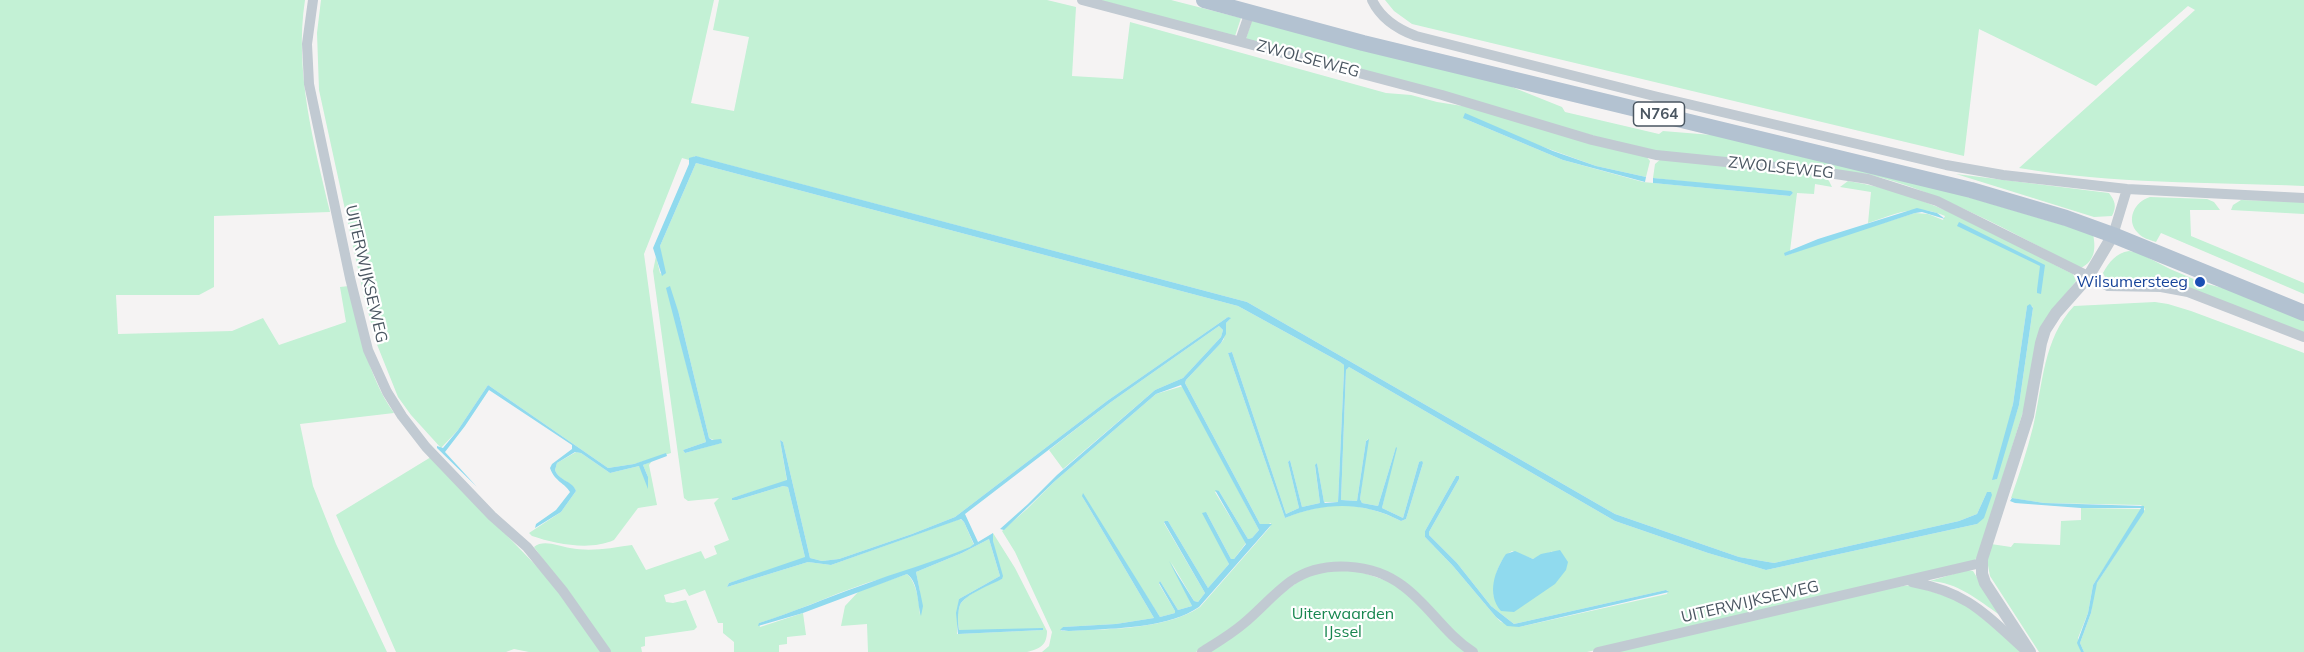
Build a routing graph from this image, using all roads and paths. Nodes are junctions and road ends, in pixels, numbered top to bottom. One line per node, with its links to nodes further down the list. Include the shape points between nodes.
1 (313, 0): 15 (street, UITERWIJKSEWEG, via 307,44 309,84 368,350 387,392 426,447 527,547)
2 (1082, 0): 6 (street, ZWOLSEWEG)
3 (1204, 0): 5 (main road, ZWOLSEWEG / N764)
4 (1372, 0): 7 (street, via 1384,18 1416,36 1654,96 1946,165)
5 (1250, 12): 6 (street, ZWOLSEWEG); 9 (main road, ZWOLSEWEG / N764, via 1971,190)
6 (1240, 41): 10 (street, ZWOLSEWEG, via 1656,155 1868,179 1937,201)
7 (2127, 189): 8 (street); 9 (street)
8 (2304, 198)
9 (2113, 235): 10 (street); 11 (main road, ZWOLSEWEG / N764)
10 (2088, 277): 12 (street, ZWOLSEWEG, via 2115,288 2161,287 2188,292); 13 (street, via 2056,313 2043,337 2028,416)
11 (2304, 313)
12 (2304, 337)
13 (1981, 563): 14 (street, UITERWIJKSEWEG); 19 (street, via 1985,583)
14 (1909, 581): 18 (street, UITERWIJKSEWEG); 19 (street, UITERWIJKSEWEG, via 1958,596 1989,616)
15 (606, 652)
16 (1202, 652): 17 (street, via 1237,629 1293,580 1314,571 1347,567 1375,572 1403,585)
17 (1473, 652)
18 (1598, 652)
19 (2029, 652)

